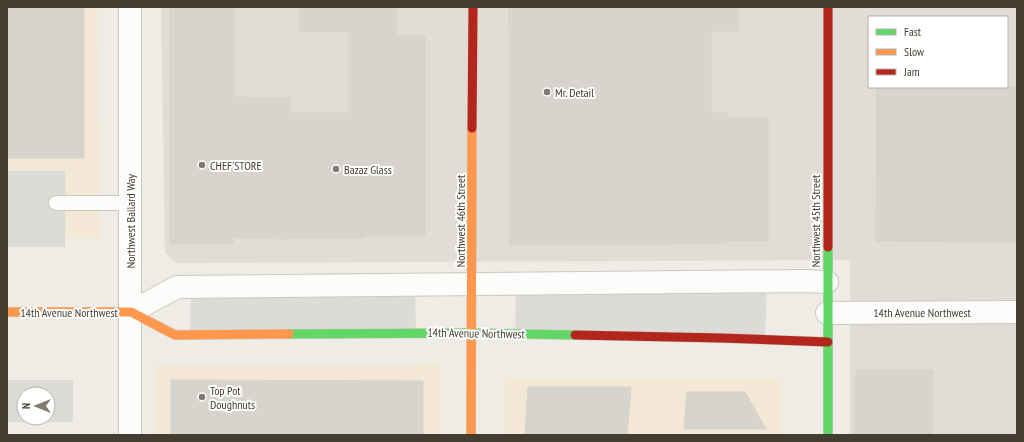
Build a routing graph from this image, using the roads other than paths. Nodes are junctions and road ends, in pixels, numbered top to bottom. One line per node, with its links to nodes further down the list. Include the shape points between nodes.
1 (130, 7): 4 (street, Northwest Ballard Way)
2 (473, 7): 7 (street, Northwest 46th Street)
3 (828, 7): 6 (street, Northwest 45th Street)
4 (130, 203): 5 (lane); 9 (street, Northwest Ballard Way)
5 (56, 204)
6 (827, 282): 7 (street, 14th Avenue Northwest); 11 (street, Northwest 45th Street)
7 (472, 284): 9 (street, 14th Avenue Northwest, via 177,287); 12 (street, Northwest 46th Street)
8 (7, 312): 9 (street, 14th Avenue Northwest)
9 (130, 312): 12 (street, 14th Avenue Northwest, via 175,335); 14 (street, Northwest Ballard Way)
10 (1017, 312): 11 (street, 14th Avenue Northwest)
11 (827, 313): 13 (street, Northwest 45th Street)
12 (472, 333): 13 (street, 14th Avenue Northwest); 15 (street, Northwest 46th Street)
13 (828, 342): 16 (street, Northwest 45th Street)
14 (130, 435)
15 (471, 435)
16 (828, 435)

